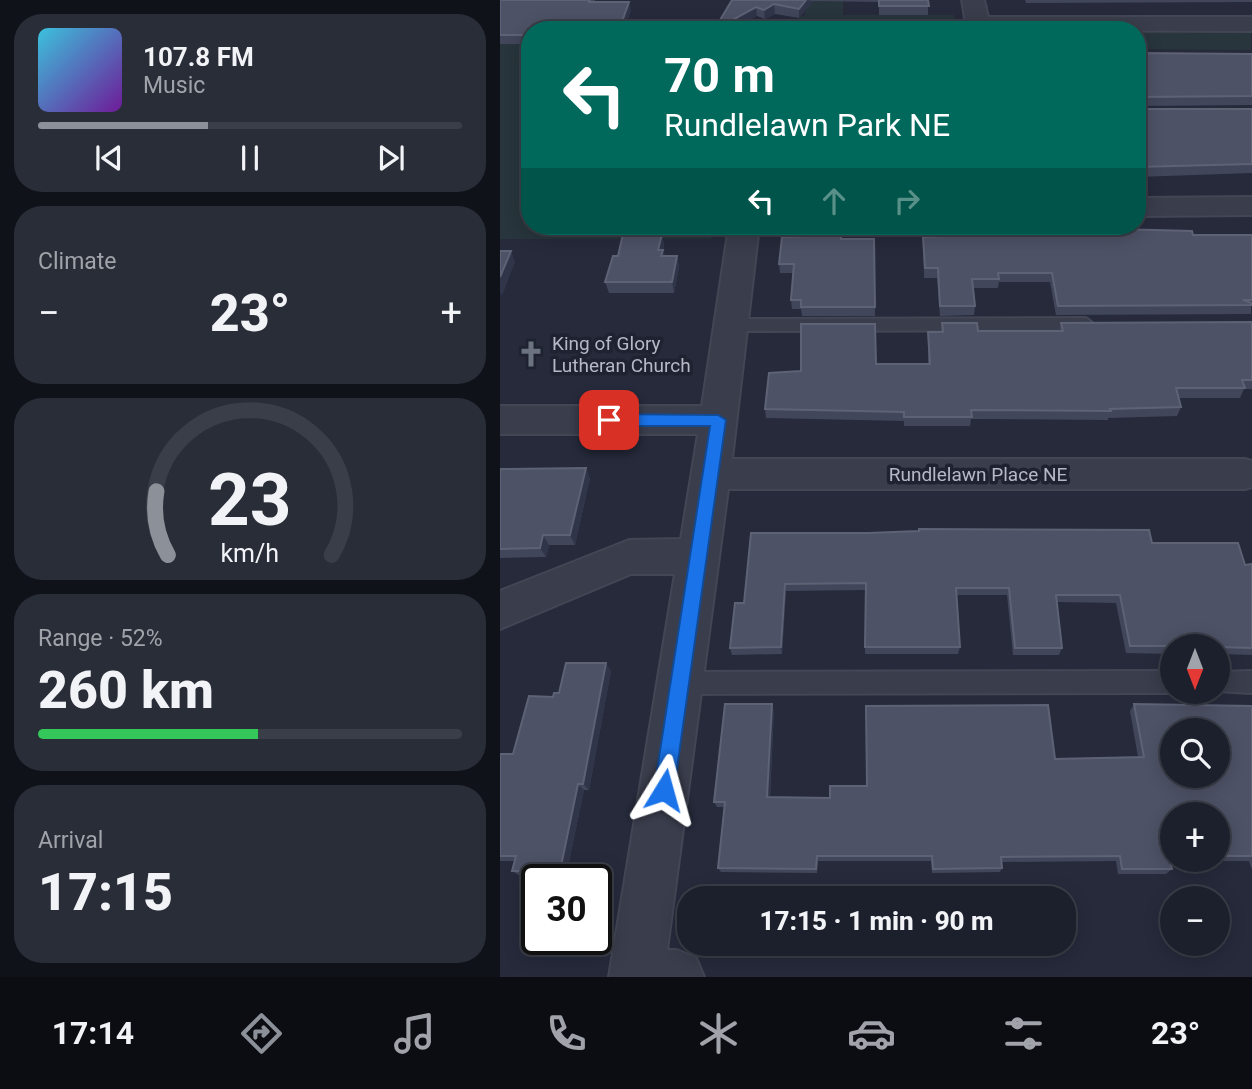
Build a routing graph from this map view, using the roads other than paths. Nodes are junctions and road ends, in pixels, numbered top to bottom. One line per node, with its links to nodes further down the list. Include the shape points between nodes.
1 (973, 0): 2 (street)
2 (977, 21)
3 (1146, 24): 4 (street)
4 (1251, 24)
5 (1251, 206): 6 (street)
6 (1146, 207)
7 (743, 235): 9 (street)
8 (1101, 324): 9 (lane)
9 (730, 325): 11 (street)
10 (500, 420): 11 (street)
11 (718, 420): 12 (street)
12 (711, 474): 13 (street, Rundlelawn Place NE); 14 (street)
13 (1245, 474)
14 (699, 556): 15 (street, via 629,557); 19 (street)
15 (500, 610)
16 (1160, 682): 19 (lane)
17 (1230, 682): 18 (lane)
18 (1251, 682)
19 (680, 683): 20 (street)
20 (636, 977): 21 (street)
21 (677, 977)

